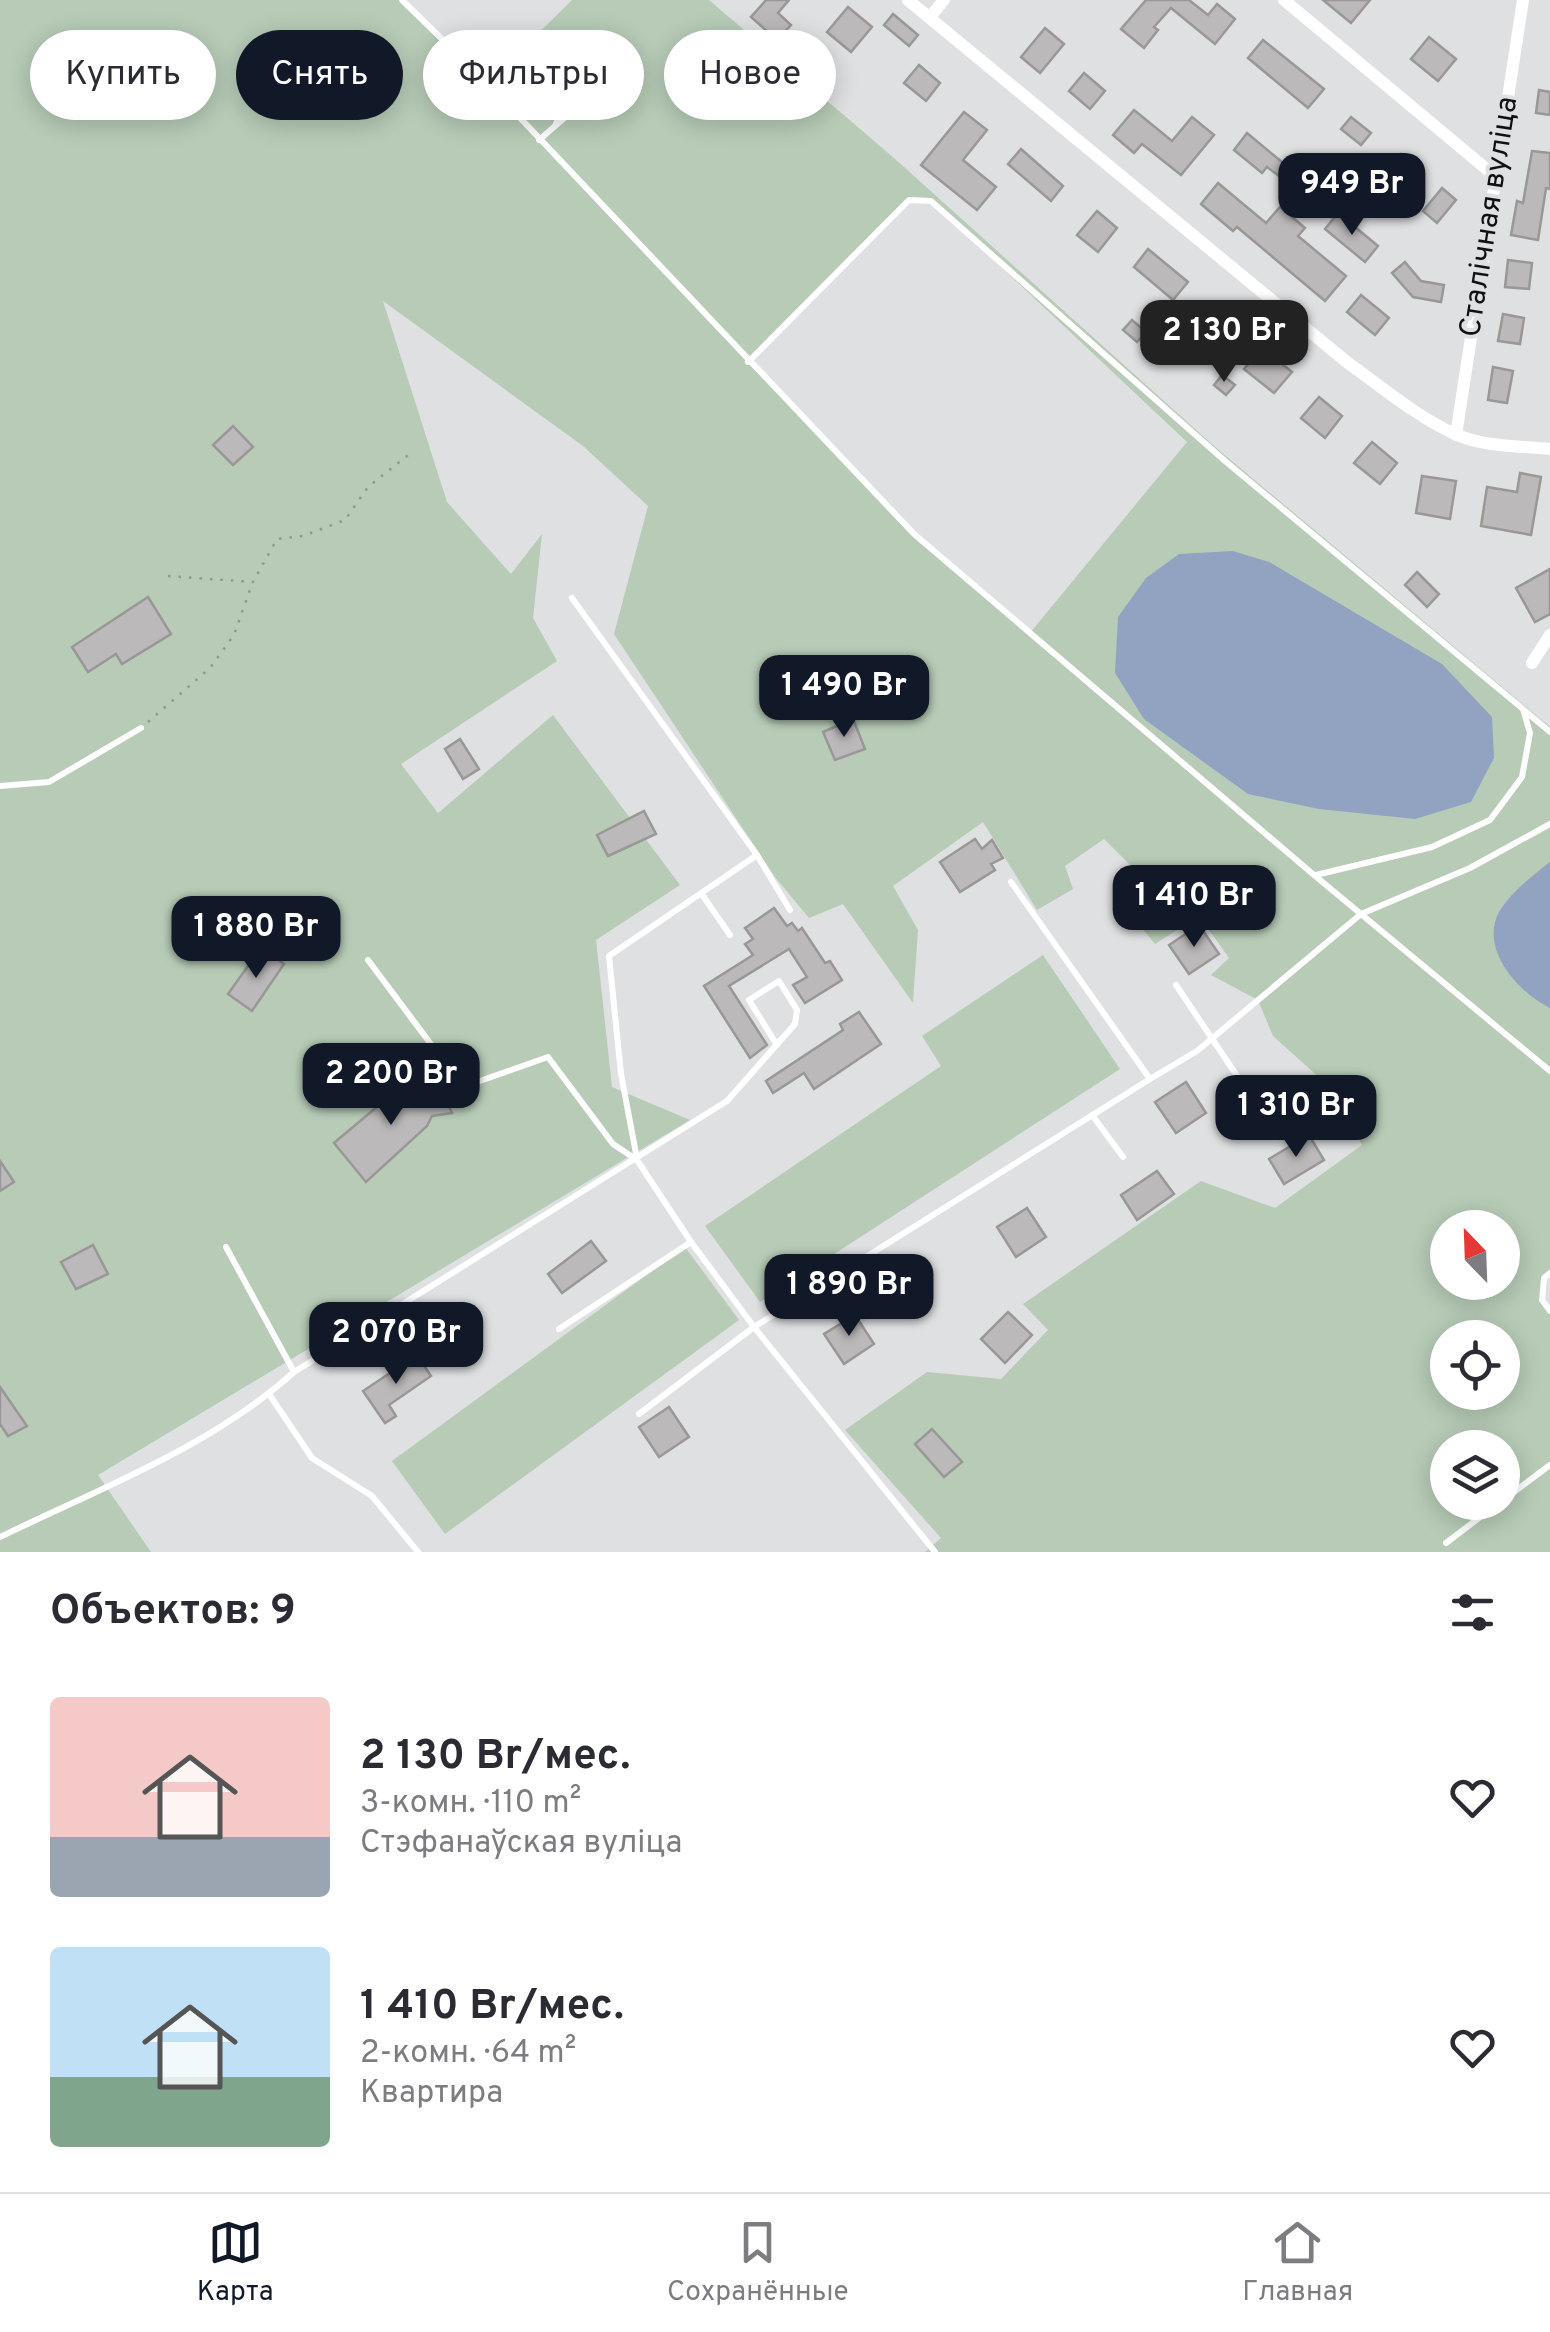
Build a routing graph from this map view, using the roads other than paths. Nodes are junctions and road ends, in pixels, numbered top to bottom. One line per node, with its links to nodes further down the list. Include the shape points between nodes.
1 (402, 0): 8 (lane)
2 (908, 0): 6 (street)
3 (944, 0): 6 (street)
4 (1284, 0): 9 (street)
5 (1523, 0): 9 (street, Сталічная вуліца)
6 (930, 18): 11 (street, via 1348,363)
7 (555, 126): 7 (lane, via 576,77 599,88); 8 (lane)
8 (539, 140): 10 (lane)
9 (1496, 177): 11 (street, Сталічная вуліца)
10 (748, 362): 16 (lane, via 909,200 931,200 1226,461); 22 (lane, via 914,534)
11 (1456, 435): 12 (street)
12 (1550, 449)
13 (572, 598): 21 (lane)
14 (1550, 635): 15 (street)
15 (1532, 662)
16 (1523, 709): 18 (lane); 22 (lane, via 1530,733 1522,778 1490,820 1432,848)
17 (141, 728): 19 (lane, via 49,782)
18 (1550, 732)
19 (0, 786)
20 (1550, 824): 26 (lane, via 1470,868)
21 (756, 855): 24 (lane); 25 (lane)
22 (1314, 876): 26 (lane)
23 (1010, 882): 33 (lane)
24 (701, 893): 27 (lane); 37 (lane, via 609,956)
25 (790, 910)
26 (1360, 914): 30 (lane); 32 (lane)
27 (730, 935)
28 (368, 960): 37 (lane, via 462,1088 548,1057 613,1144)
29 (1176, 984): 30 (lane)
30 (1212, 1038): 33 (lane); 35 (lane)
31 (777, 1044): 31 (lane, via 795,1024 797,1010 778,982 749,1000); 37 (lane, via 727,1102)
32 (1550, 1071)
33 (1150, 1079): 34 (lane)
34 (1092, 1115): 36 (lane); 42 (lane)
35 (1272, 1128)
36 (1122, 1158)
37 (637, 1160): 38 (lane); 44 (lane)
38 (691, 1242): 42 (lane); 43 (lane)
39 (226, 1247): 44 (lane)
40 (1550, 1273): 41 (lane, via 1542,1300)
41 (1550, 1311)
42 (754, 1327): 46 (lane); 52 (lane)
43 (559, 1329)
44 (294, 1372): 45 (lane)
45 (269, 1394): 50 (lane, via 166,1457); 53 (lane, via 312,1458 372,1496)
46 (639, 1414)
47 (1550, 1465): 48 (lane)
48 (1520, 1488)
49 (1477, 1520): 51 (lane)
50 (0, 1537)
51 (1446, 1543)
52 (928, 1544): 54 (lane); 55 (lane)
53 (418, 1552)
54 (918, 1552)
55 (934, 1552)

